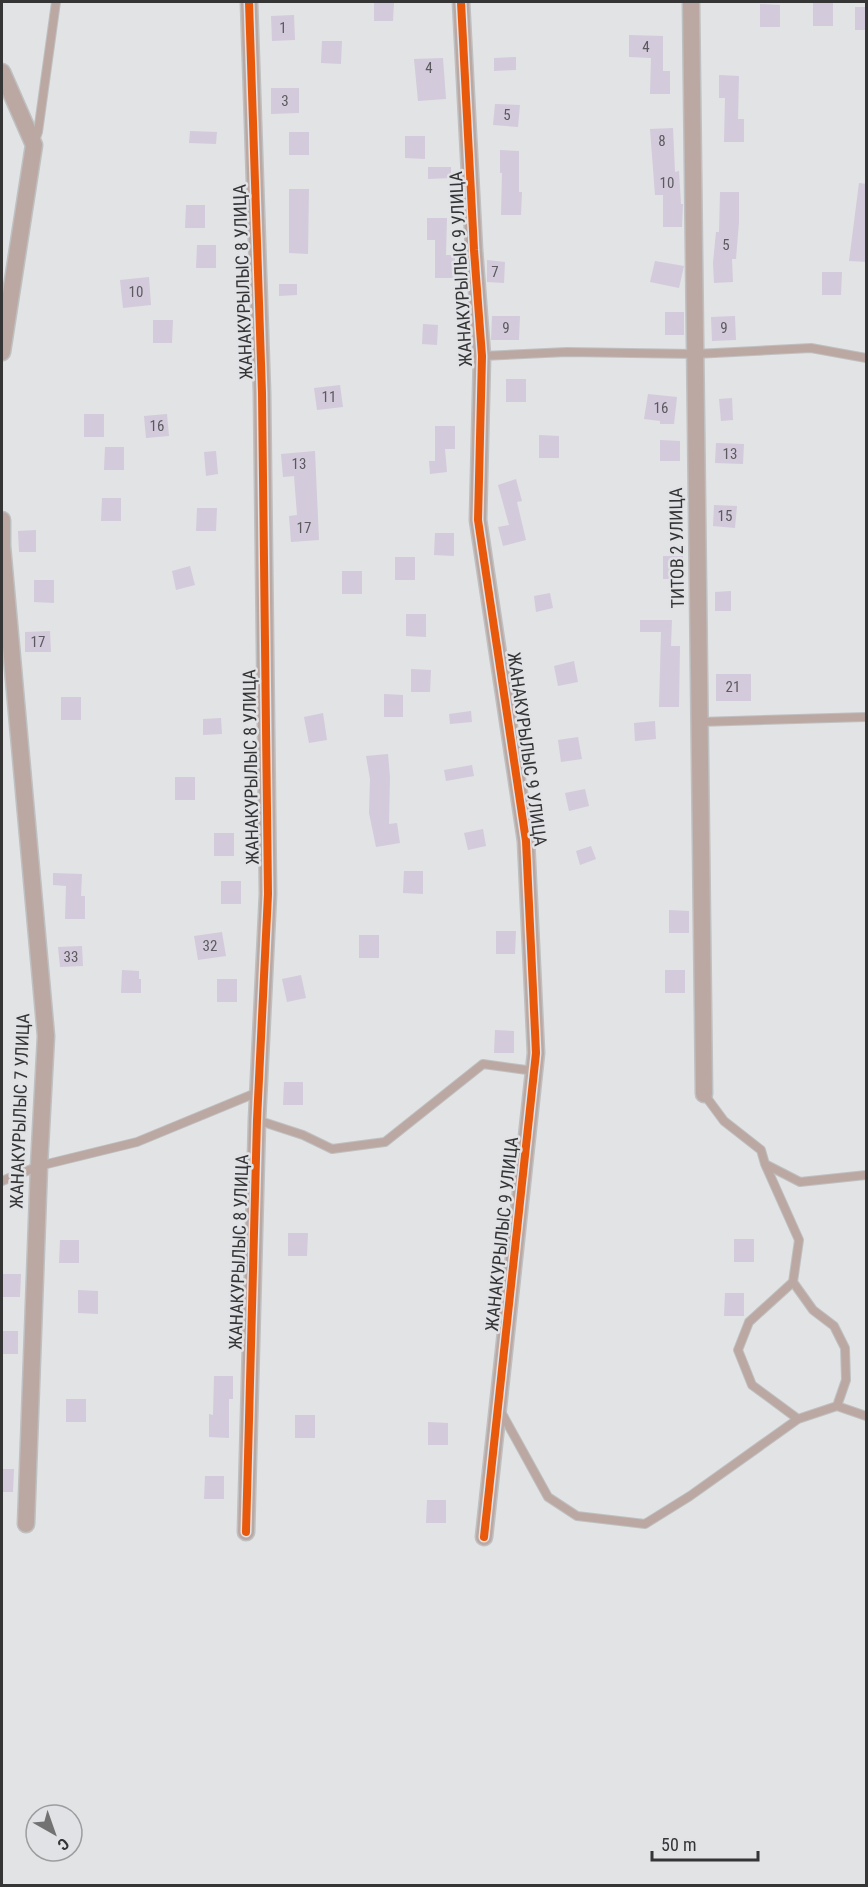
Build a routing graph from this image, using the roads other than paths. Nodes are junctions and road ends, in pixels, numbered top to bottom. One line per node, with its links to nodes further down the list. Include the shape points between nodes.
1 (56, 2): 6 (lane)
2 (249, 2): 16 (street, ЖАНАКУРЫЛЫС 8 УЛИЦА, via 262,393 268,894)
3 (461, 2): 9 (street, ЖАНАКУРЫЛЫС 9 УЛИЦА)
4 (691, 2): 8 (street, ТИТОВ 2 УЛИЦА)
5 (2, 72): 6 (street)
6 (33, 145): 7 (street)
7 (2, 352)
8 (695, 354): 9 (lane, via 567,352); 10 (lane, via 811,348); 14 (street, ТИТОВ 2 УЛИЦА)
9 (482, 356): 15 (street, ЖАНАКУРЫЛЫС 9 УЛИЦА, via 478,520 526,841)
10 (867, 358)
11 (2, 520): 12 (street, ЖАНАКУРЫЛЫС 7 УЛИЦА)
12 (8, 709): 20 (street, ЖАНАКУРЫЛЫС 7 УЛИЦА, via 46,1036)
13 (867, 717): 14 (lane)
14 (698, 722): 17 (street, ТИТОВ 2 УЛИЦА)
15 (534, 1071): 18 (lane, via 483,1064 385,1142 332,1149); 25 (street, ЖАНАКУРЫЛЫС 9 УЛИЦА)
16 (259, 1091): 18 (street, ЖАНАКУРЫЛЫС 8 УЛИЦА); 20 (lane, via 137,1142)
17 (704, 1094): 19 (lane, via 724,1120 761,1150)
18 (257, 1119): 29 (street, ЖАНАКУРЫЛЫС 8 УЛИЦА)
19 (765, 1164): 21 (lane, via 800,1182); 23 (lane, via 799,1240)
20 (39, 1166): 22 (lane); 28 (street, ЖАНАКУРЫЛЫС 7 УЛИЦА)
21 (867, 1175)
22 (2, 1181)
23 (793, 1282): 24 (lane, via 813,1310 834,1326 845,1348 846,1380); 27 (lane, via 749,1322 738,1350 752,1384)
24 (837, 1406): 26 (lane); 27 (lane)
25 (498, 1407): 27 (lane, via 548,1497 576,1516 645,1524); 30 (street, ЖАНАКУРЫЛЫС 9 УЛИЦА)
26 (867, 1416)
27 (798, 1419)
28 (26, 1524)
29 (246, 1532)
30 (484, 1536)

